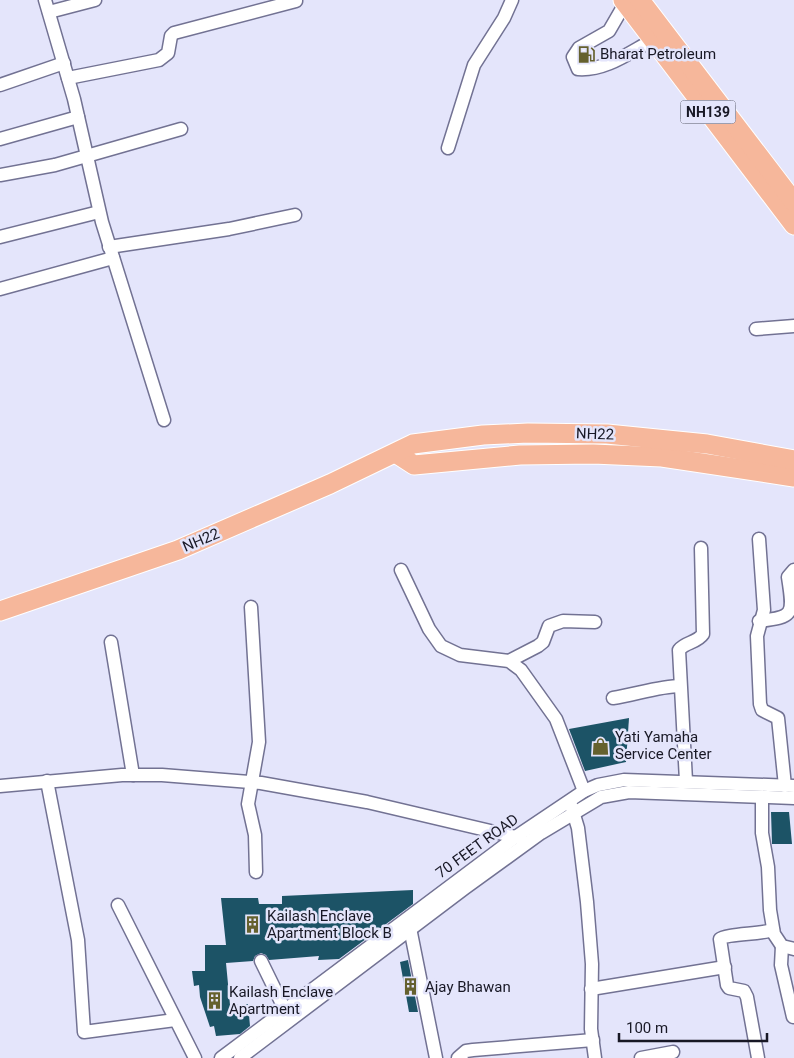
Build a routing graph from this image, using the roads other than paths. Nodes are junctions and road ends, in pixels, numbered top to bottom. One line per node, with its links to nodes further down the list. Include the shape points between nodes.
1 (95, 0): 5 (street)
2 (512, 0): 13 (street, via 474,66)
3 (296, 1): 8 (street, via 174,33 168,53 159,60)
4 (628, 1): 6 (highway, NH139); 6 (street, via 609,31 579,48 573,57 578,69 592,70 607,65); 16 (highway, NH139)
5 (47, 6): 7 (street)
6 (653, 40): 19 (highway, NH139)
7 (64, 63): 8 (street); 9 (street)
8 (68, 78): 10 (street)
9 (0, 85)
10 (78, 117): 12 (street); 14 (street)
11 (181, 129): 14 (street)
12 (0, 139)
13 (448, 148)
14 (87, 154): 15 (street, via 55,165); 17 (street)
15 (0, 175)
16 (794, 202)
17 (99, 212): 20 (street); 21 (street)
18 (295, 215): 21 (street)
19 (794, 225)
20 (0, 237)
21 (111, 252): 22 (street); 25 (street)
22 (0, 289)
23 (794, 326): 24 (street)
24 (756, 329)
25 (164, 420)
26 (397, 454): 27 (highway, NH22, via 413,444 483,435 578,433 707,444); 28 (highway, NH22, via 414,465 520,455 593,454 662,458); 34 (highway, NH22, via 178,550)
27 (794, 460)
28 (794, 477)
29 (759, 539): 35 (street, via 764,610)
30 (701, 548): 39 (street, via 703,634 679,650)
31 (401, 570): 38 (street, via 429,629 441,646 460,655)
32 (794, 570): 35 (street, via 788,577 790,616)
33 (251, 608): 44 (street, via 259,742)
34 (0, 611)
35 (759, 621): 47 (street, via 760,704 762,710 778,718)
36 (596, 622): 38 (street, via 555,623 549,626 543,642)
37 (111, 642): 41 (street)
38 (509, 661): 48 (street, via 521,670 556,719)
39 (680, 686): 40 (street); 43 (street)
40 (613, 698)
41 (133, 775): 42 (street); 44 (street)
42 (47, 781): 46 (street); 65 (street, via 78,940 84,1032)
43 (686, 781): 45 (street, 70 FEET ROAD); 48 (street, 70 FEET ROAD, via 624,780)
44 (250, 782): 53 (street, via 367,802); 55 (street, via 248,804 255,835)
45 (729, 782): 47 (street, 70 FEET ROAD); 49 (street)
46 (0, 786)
47 (790, 786)
48 (584, 791): 52 (street, 70 FEET ROAD)
49 (728, 796): 50 (street, 70 FEET ROAD); 52 (street, 70 FEET ROAD, via 622,792)
50 (762, 797): 51 (street, 70 FEET ROAD); 58 (street, via 762,833)
51 (794, 798)
52 (572, 807): 53 (street, 70 FEET ROAD); 54 (street, 70 FEET ROAD); 62 (street, via 587,902)
53 (516, 836): 54 (street); 57 (street, 70 FEET ROAD)
54 (530, 841): 57 (street, 70 FEET ROAD)
55 (256, 872)
56 (118, 905): 65 (street)
57 (409, 924): 63 (street, 70 FEET ROAD); 68 (street, 70 FEET ROAD); 69 (street)
58 (773, 930): 59 (street); 61 (street, via 723,936 720,943)
59 (788, 948): 64 (street, via 782,965)
60 (261, 960): 63 (street)
61 (724, 967): 62 (street); 75 (street, via 729,988 744,991 747,997)
62 (591, 990): 66 (street)
63 (285, 1010): 68 (street, 70 FEET ROAD)
64 (793, 1017)
65 (175, 1020): 70 (street)
66 (593, 1040): 72 (street, via 466,1051); 73 (street)
67 (673, 1052): 74 (street)
68 (239, 1054): 71 (street, 70 FEET ROAD)
69 (434, 1056)
70 (195, 1058)
71 (221, 1058)
72 (458, 1058)
73 (595, 1058)
74 (641, 1058)
75 (758, 1058)

